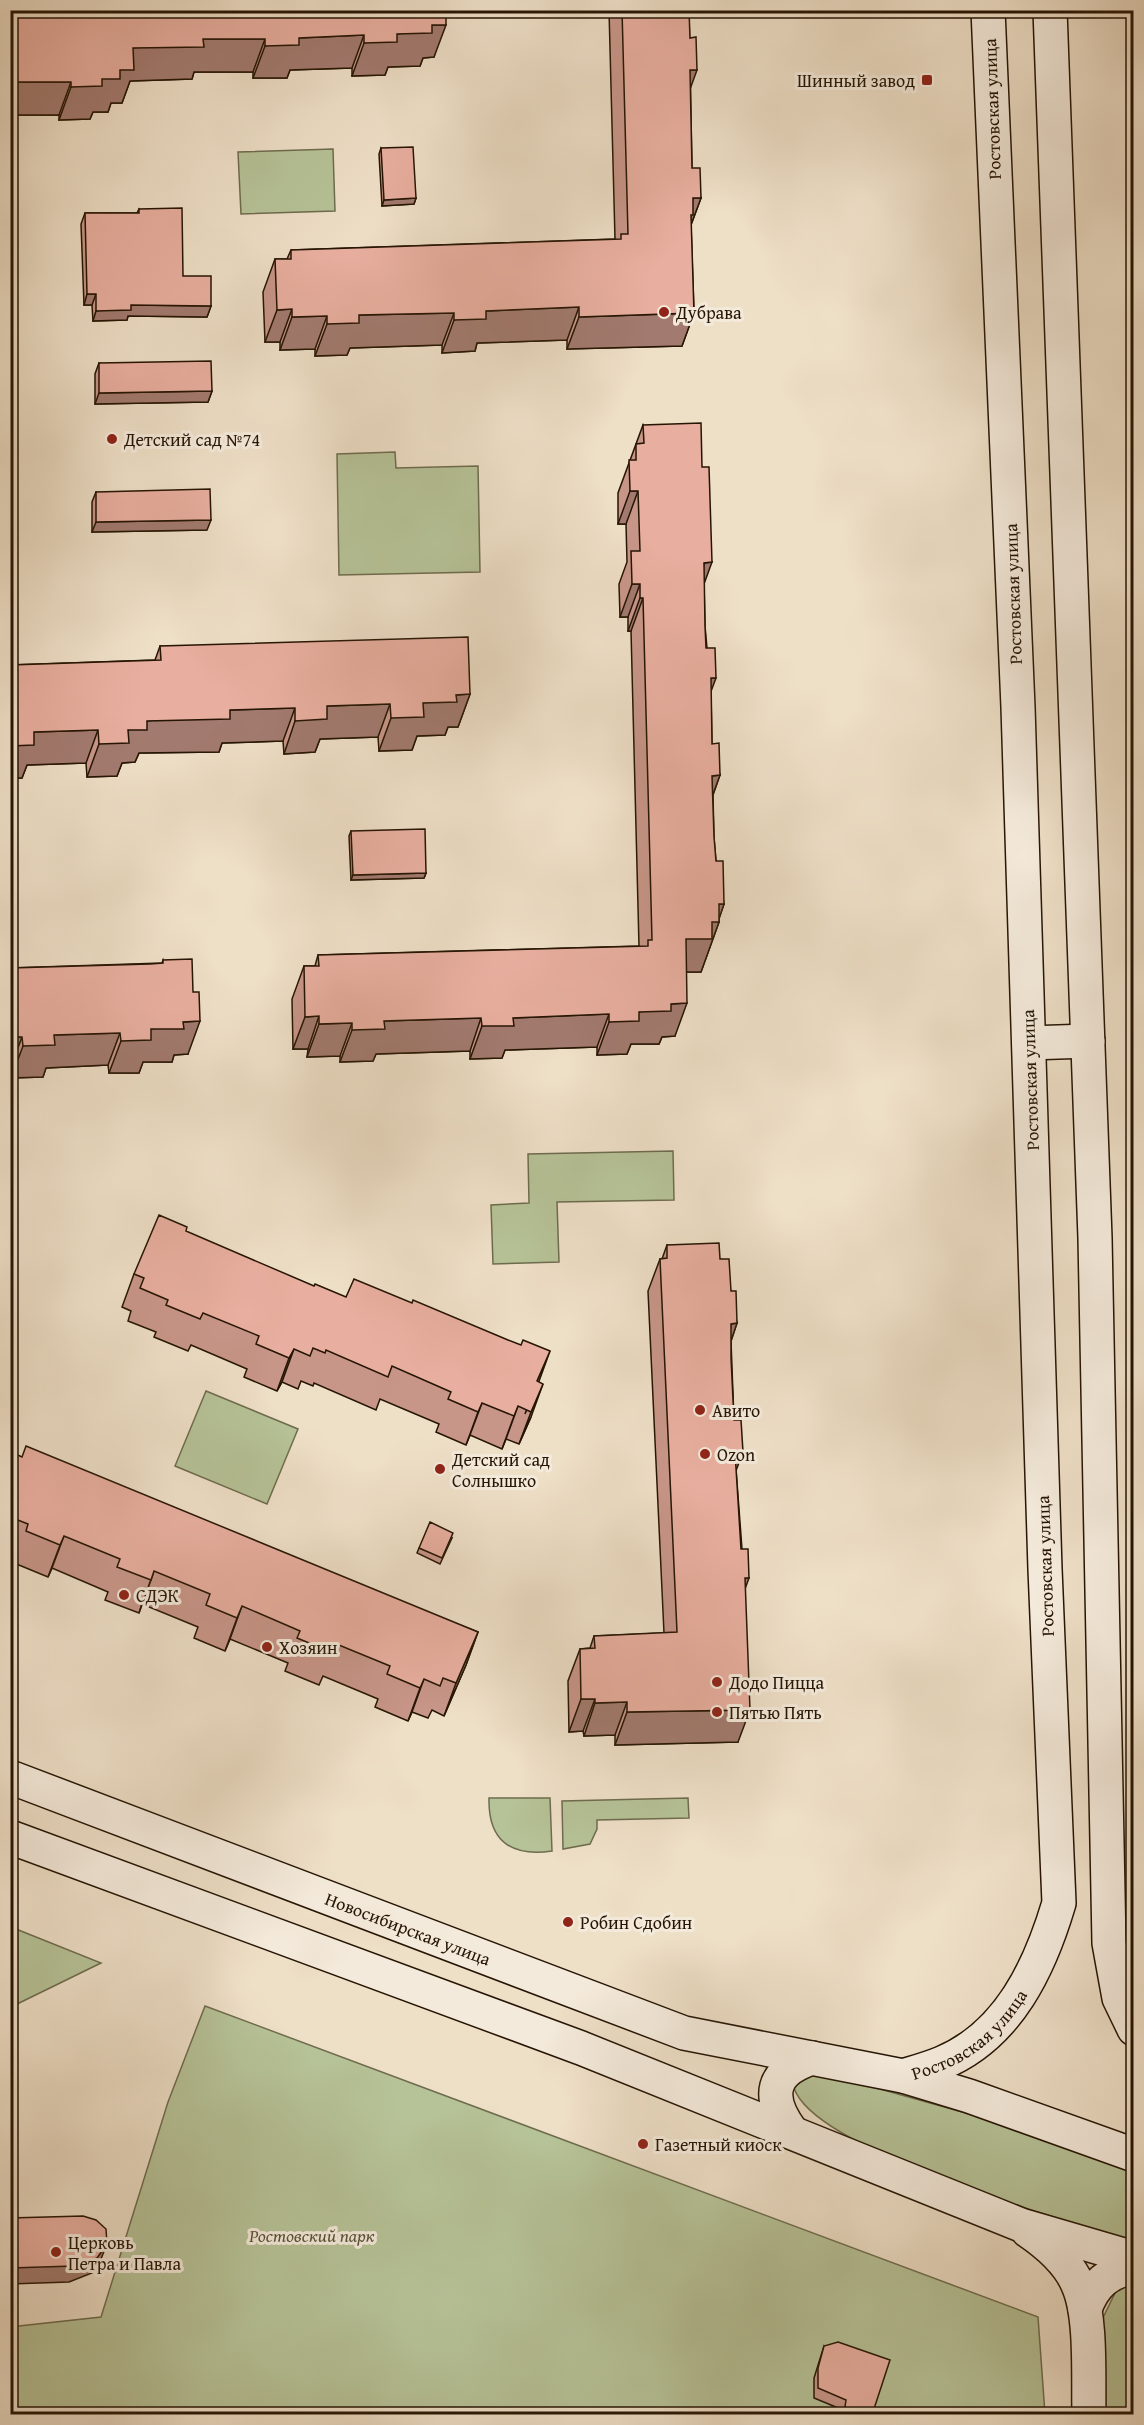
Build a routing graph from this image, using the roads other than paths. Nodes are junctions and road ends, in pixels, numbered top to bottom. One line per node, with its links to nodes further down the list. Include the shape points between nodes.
1 (988, 10): 4 (street, Ростовская улица)
2 (1050, 10): 3 (street)
3 (1088, 1041): 4 (street); 7 (street, via 1109,1943 1119,1998)
4 (1029, 1043): 9 (street, Ростовская улица, via 1059,1903 1046,1948 1022,1994 1003,2018 944,2062)
5 (10, 1777): 8 (street, Новосибирская улица, via 684,2033)
6 (10, 1837): 10 (street, via 581,2048)
7 (1134, 2029)
8 (812, 2058): 9 (street, Новосибирская улица); 10 (street, via 791,2065 778,2084 778,2113)
9 (903, 2076): 11 (street, Новосибирская улица, via 980,2099)
10 (791, 2131): 12 (street)
11 (1134, 2155)
12 (1021, 2225): 13 (street); 15 (street, via 1070,2270)
13 (1134, 2258)
14 (1134, 2267): 15 (street, via 1111,2273 1101,2281 1090,2293)
15 (1085, 2309): 16 (street)
16 (1089, 2415)

